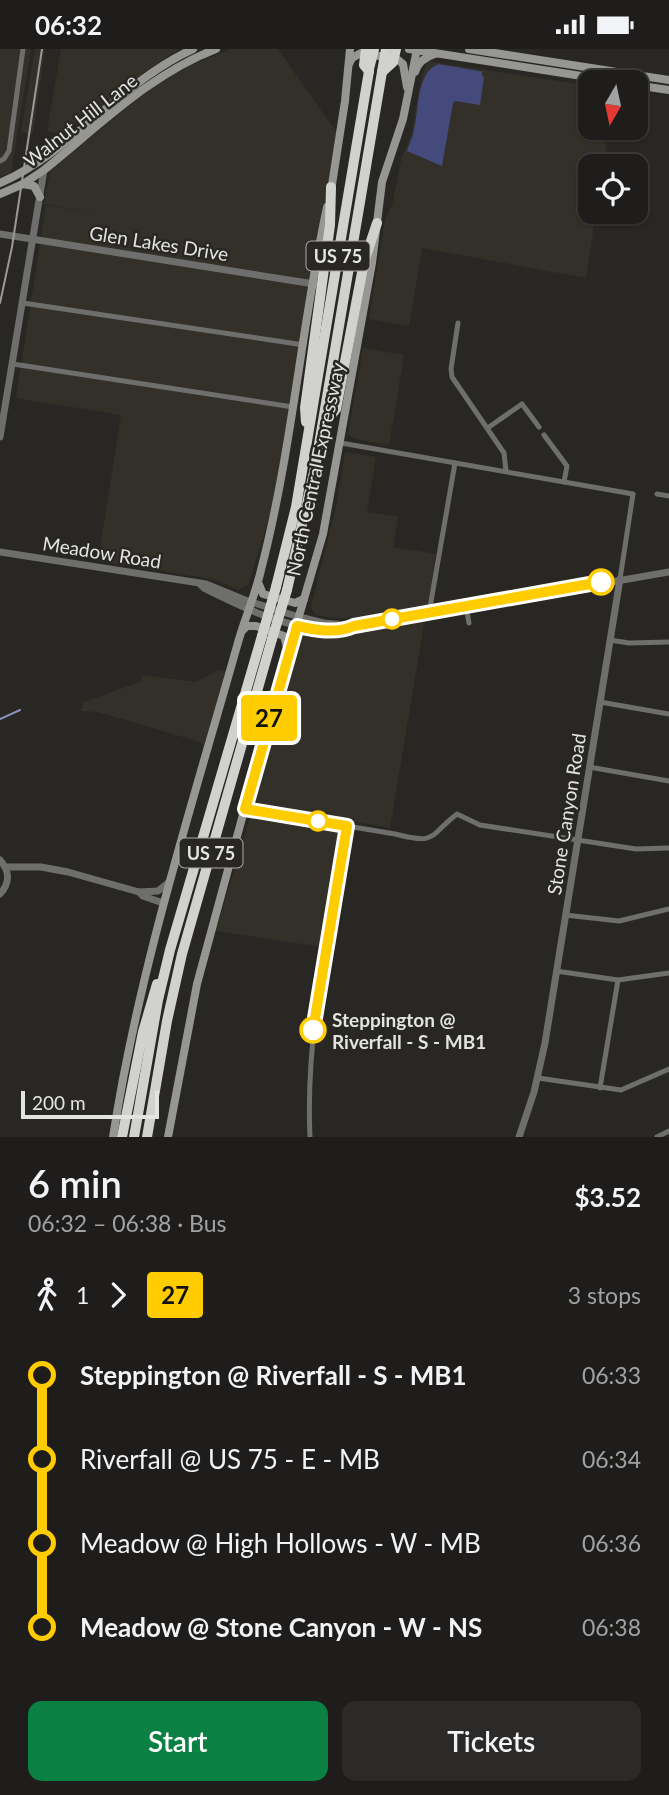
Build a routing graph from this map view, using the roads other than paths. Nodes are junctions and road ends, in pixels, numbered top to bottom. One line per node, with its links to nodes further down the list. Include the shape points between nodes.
1 (23, 49): 23 (street, via 9,151)
2 (216, 49): 11 (main road, Walnut Hill Lane)
3 (344, 49): 13 (main road)
4 (350, 49): 13 (main road, North Central Expressway)
5 (366, 49): 14 (highway, bridge, via 364,65)
6 (374, 49): 14 (highway, North Central Expressway / US 75, bridge)
7 (386, 49): 15 (highway, North Central Expressway / US 75, bridge)
8 (396, 49): 15 (highway, bridge, via 393,62)
9 (414, 49): 12 (main road); 20 (main road, North Central Expressway)
10 (469, 49): 17 (main road)
11 (192, 53): 21 (main road, Walnut Hill Lane)
12 (439, 54): 16 (main road); 20 (main road, via 421,61)
13 (349, 62): 20 (main road, via 361,53 397,59 403,65); 27 (main road, North Central Expressway)
14 (369, 71): 44 (highway, North Central Expressway / US 75)
15 (382, 72): 39 (highway, North Central Expressway / US 75)
16 (578, 76)
17 (669, 80)
18 (648, 87): 19 (main road)
19 (669, 90)
20 (409, 91): 30 (main road, North Central Expressway, via 384,172)
21 (107, 114): 22 (main road, Walnut Hill Lane); 24 (main road, Walnut Hill Lane)
22 (56, 151): 24 (main road); 25 (main road, Walnut Hill Lane)
23 (0, 161)
24 (44, 170): 26 (main road, Walnut Hill Lane); 29 (street)
25 (2, 182)
26 (23, 184): 28 (main road, Walnut Hill Lane); 29 (main road, via 34,186)
27 (331, 187): 33 (main road, North Central Expressway); 44 (highway, via 305,408)
28 (0, 194)
29 (40, 197): 32 (street)
30 (377, 223): 39 (highway, via 364,262 336,409); 45 (main road, North Central Expressway)
31 (0, 234): 32 (street, Glen Lakes Drive)
32 (34, 239): 33 (street, Glen Lakes Drive); 34 (street)
33 (314, 284): 36 (main road, North Central Expressway)
34 (23, 303): 36 (street); 37 (street)
35 (458, 323): 41 (street, via 452,377)
36 (304, 345): 38 (main road, North Central Expressway)
37 (13, 364): 38 (street); 43 (street)
38 (293, 407): 54 (main road, North Central Expressway, via 279,497)
39 (323, 426): 56 (highway, North Central Expressway / US 75, via 307,509)
40 (539, 427): 41 (street, via 522,404)
41 (489, 428): 47 (street, via 504,453)
42 (544, 435): 48 (street, via 567,466)
43 (0, 437)
44 (307, 440): 56 (highway, North Central Expressway / US 75)
45 (341, 443): 46 (street); 57 (main road, North Central Expressway)
46 (455, 463): 47 (street); 61 (street)
47 (506, 471): 48 (street)
48 (564, 481): 53 (street, Stone Canyon Road, via 633,494)
49 (657, 494): 50 (street)
50 (669, 496)
51 (0, 552): 55 (street, Meadow Road)
52 (669, 572): 53 (street, Meadow Road)
53 (620, 579): 59 (street, Meadow Road); 66 (street, Stone Canyon Road)
54 (258, 582): 57 (main road, via 263,594 295,603); 58 (main road, North Central Expressway)
55 (200, 584): 58 (street, Meadow Road); 60 (street, Meadow Road)
56 (281, 588): 65 (highway, North Central Expressway / US 75, bridge)
57 (304, 599): 62 (main road, North Central Expressway)
58 (252, 602): 60 (main road, North Central Expressway); 62 (street, Meadow Road)
59 (466, 606): 61 (street, Meadow Road); 63 (street)
60 (248, 611): 62 (street, Meadow Road); 64 (main road, North Central Expressway)
61 (429, 613): 62 (street, Meadow Road, via 332,630)
62 (298, 621): 68 (main road, North Central Expressway)
63 (469, 623)
64 (239, 637): 68 (main road, via 251,626 274,632 285,638); 80 (main road, North Central Expressway)
65 (267, 638): 86 (highway, North Central Expressway / US 75); 93 (highway, North Central Expressway / US 75, via 178,971)
66 (610, 640): 67 (street); 69 (street, Stone Canyon Road)
67 (669, 642)
68 (288, 654): 73 (main road, North Central Expressway)
69 (600, 702): 70 (street); 71 (street, Stone Canyon Road)
70 (669, 713)
71 (589, 768): 72 (street); 75 (street, Stone Canyon Road)
72 (669, 781)
73 (245, 809): 74 (street); 101 (main road, North Central Expressway, via 197,984)
74 (347, 826): 75 (street, via 418,840 434,836 457,814 480,825); 102 (street, via 312,1040)
75 (578, 840): 76 (street, via 636,849); 85 (street, Stone Canyon Road)
76 (669, 848)
77 (3, 864): 78 (street); 79 (street)
78 (29, 867): 79 (street); 81 (street, via 68,872)
79 (8, 877): 82 (street)
80 (169, 883): 81 (street, via 158,891); 83 (main road, North Central Expressway)
81 (139, 892): 83 (street)
82 (0, 894)
83 (163, 902): 96 (main road, North Central Expressway)
84 (669, 909): 85 (street, via 619,921)
85 (565, 915): 87 (street, Stone Canyon Road)
86 (170, 950): 97 (highway, via 151,1000); 98 (highway, North Central Expressway / US 75)
87 (556, 971): 89 (street); 91 (street, Stone Canyon Road)
88 (669, 973): 89 (street)
89 (618, 980): 92 (street)
90 (669, 1069): 92 (street, via 627,1088)
91 (538, 1078): 92 (street); 95 (street, Stone Canyon Road)
92 (600, 1088)
93 (150, 1120): 99 (highway, North Central Expressway / US 75); 100 (highway)
94 (669, 1131): 103 (street)
95 (522, 1136)
96 (113, 1137)
97 (122, 1137)
98 (134, 1137)
99 (147, 1137)
100 (155, 1137)
101 (168, 1137)
102 (310, 1137)
103 (657, 1137)

